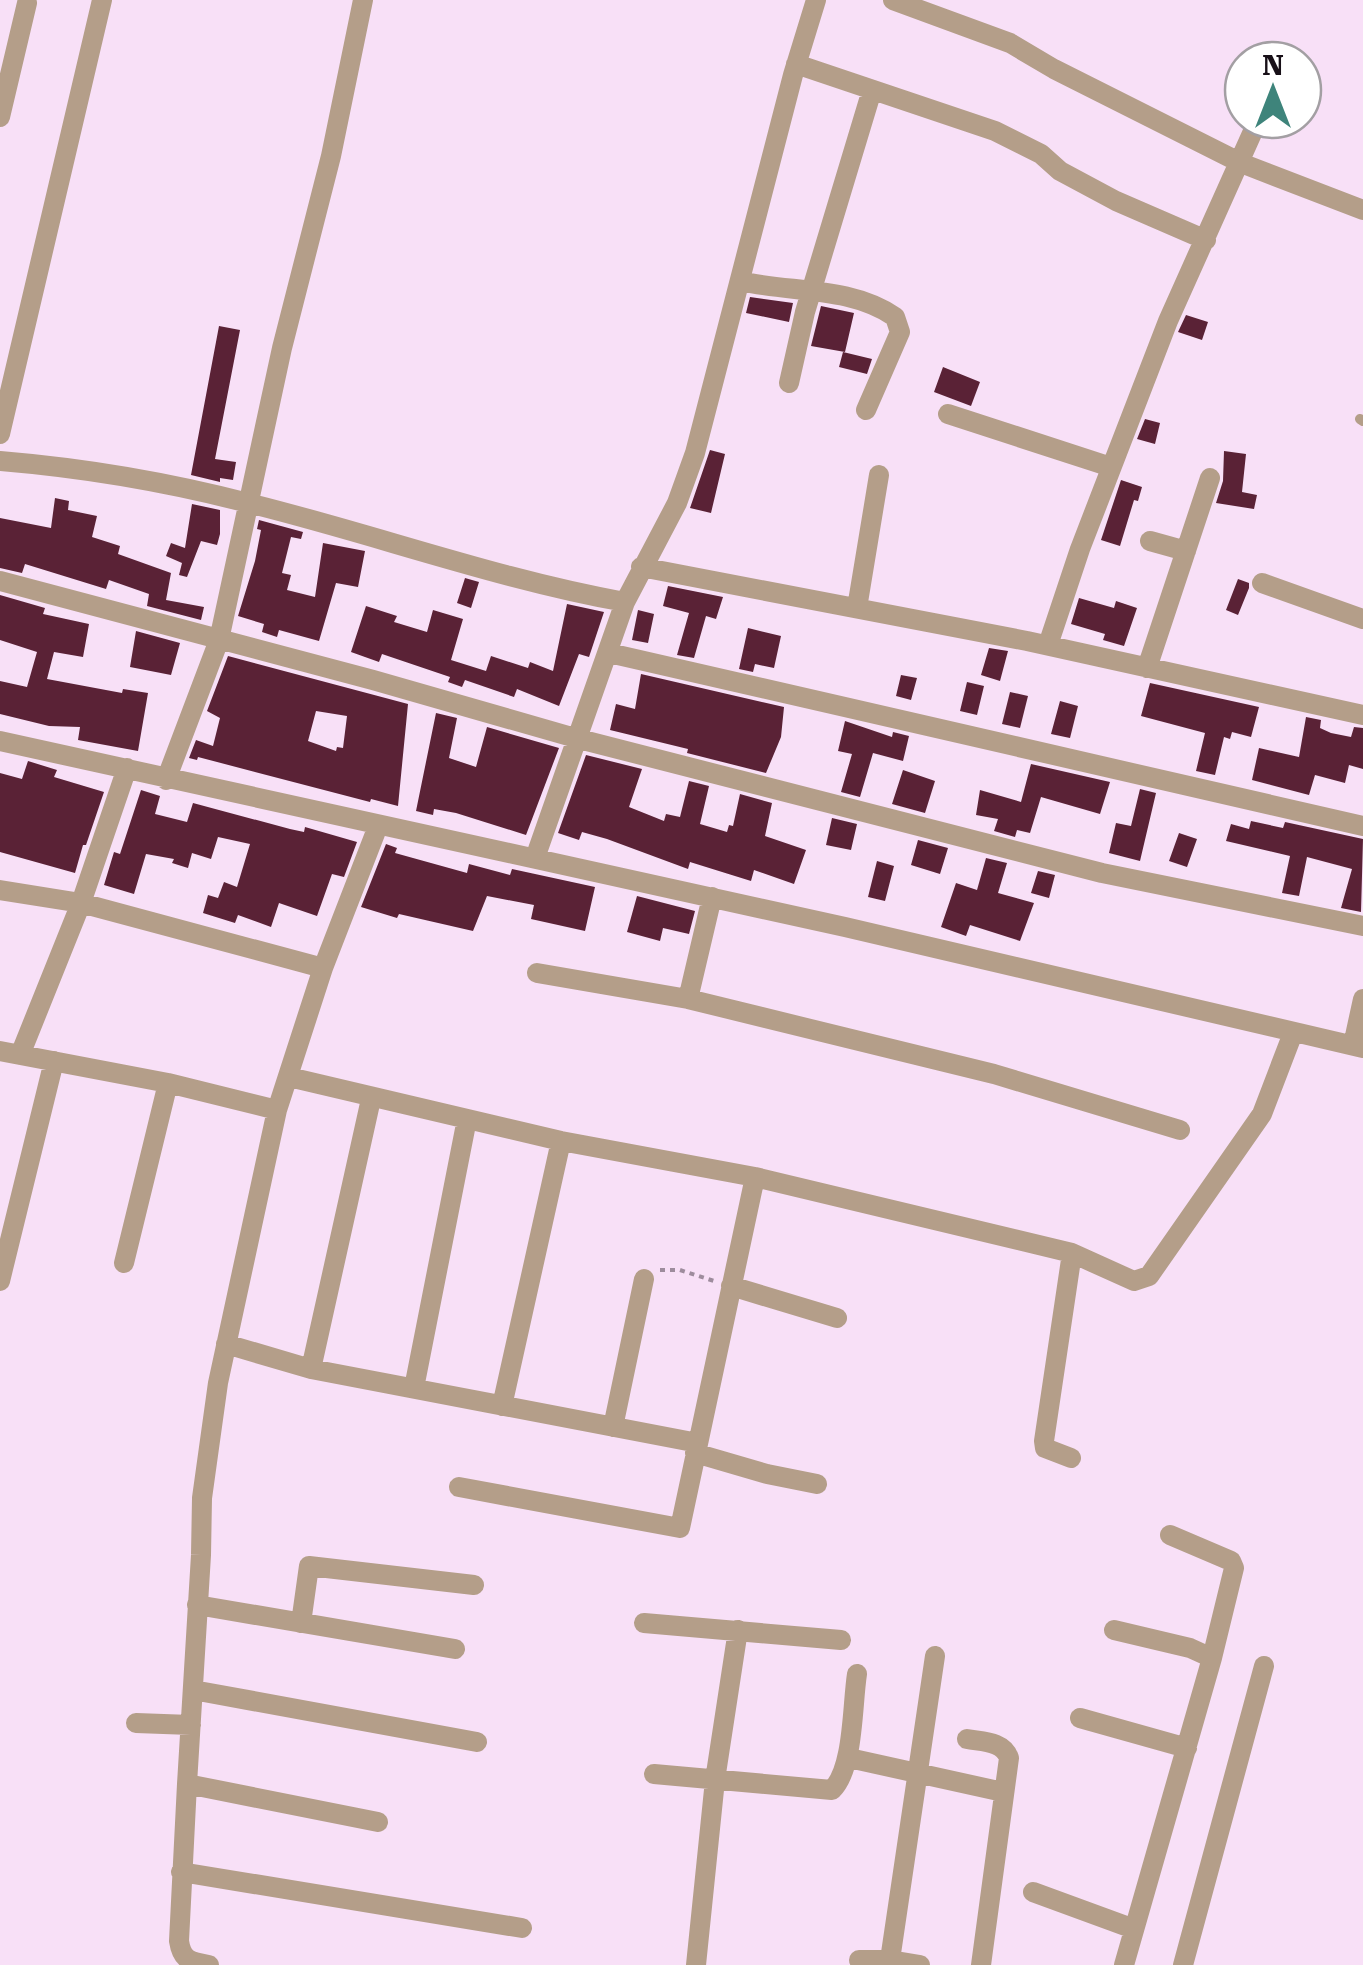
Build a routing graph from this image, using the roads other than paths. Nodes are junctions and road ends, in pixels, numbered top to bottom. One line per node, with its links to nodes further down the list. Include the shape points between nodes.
1 (102, 0): 18 (street)
2 (364, 0): 23 (street)
3 (816, 0): 6 (street)
4 (893, 0): 10 (street, via 1010,43)
5 (27, 3): 8 (street)
6 (796, 64): 7 (street); 13 (street)
7 (872, 90): 12 (street, via 995,131 1116,200); 14 (street)
8 (0, 118)
9 (1250, 140): 10 (street)
10 (1241, 163): 11 (street); 12 (street)
11 (1363, 210)
12 (1206, 240): 20 (street)
13 (740, 281): 14 (street); 26 (street, via 694,453)
14 (814, 291): 15 (street); 16 (street, via 890,313 899,322)
15 (788, 383)
16 (866, 410)
17 (948, 414): 20 (street)
18 (0, 434)
19 (0, 462): 23 (street, via 102,472)
20 (1112, 468): 33 (street)
21 (879, 474): 30 (street)
22 (1210, 478): 25 (street)
23 (250, 503): 29 (street); 32 (street)
24 (1150, 541): 25 (street)
25 (1186, 552): 35 (street)
26 (641, 568): 29 (street); 30 (street)
27 (0, 581): 32 (street)
28 (1262, 583): 31 (street)
29 (624, 602): 34 (street)
30 (857, 608): 33 (street)
31 (1363, 619)
32 (219, 640): 37 (street); 40 (street)
33 (1048, 646): 35 (street)
34 (609, 653): 37 (street); 42 (street)
35 (1148, 668): 36 (street)
36 (1363, 714)
37 (579, 739): 43 (street); 47 (street, via 1102,873)
38 (0, 741): 39 (street)
39 (127, 768): 40 (street); 46 (street)
40 (166, 780): 41 (street)
41 (378, 826): 43 (street); 48 (street)
42 (1363, 826)
43 (535, 858): 45 (street)
44 (0, 890): 46 (street)
45 (712, 897): 50 (street); 52 (street)
46 (81, 903): 48 (street); 54 (street)
47 (1363, 926)
48 (323, 968): 56 (street)
49 (536, 973): 50 (street)
50 (688, 999): 61 (street, via 994,1074)
51 (1363, 999): 53 (street)
52 (1294, 1033): 53 (street); 65 (street, via 1262,1114 1149,1276 1134,1281)
53 (1358, 1046)
54 (10, 1053): 55 (street)
55 (54, 1061): 57 (street); 64 (street)
56 (289, 1078): 58 (street); 59 (street)
57 (168, 1083): 59 (street); 66 (street)
58 (370, 1099): 60 (street); 72 (street)
59 (277, 1110): 71 (street)
60 (466, 1120): 62 (street); 73 (street)
61 (1180, 1130)
62 (560, 1141): 63 (street); 74 (street)
63 (756, 1178): 65 (street); 69 (street)
64 (7, 1224): 67 (street)
65 (1072, 1253): 77 (street, via 1044,1441 1045,1448)
66 (124, 1263)
67 (0, 1280)
68 (644, 1280): 75 (street)
69 (731, 1286): 70 (street); 76 (street)
70 (837, 1318)
71 (226, 1344): 72 (street); 82 (street, via 202,1498)
72 (311, 1370): 73 (street)
73 (414, 1388): 74 (street)
74 (502, 1406): 75 (street)
75 (613, 1428): 76 (street)
76 (696, 1448): 78 (street); 79 (street, via 683,1525 675,1530)
77 (1071, 1458)
78 (817, 1484)
79 (458, 1488)
80 (1170, 1535): 90 (street, via 1234,1568)
81 (474, 1585): 83 (street, via 309,1566)
82 (197, 1606): 83 (street); 93 (street)
83 (300, 1623): 88 (street)
84 (644, 1623): 85 (street)
85 (738, 1630): 87 (street); 103 (street)
86 (1114, 1630): 90 (street)
87 (842, 1640)
88 (455, 1649)
89 (934, 1656): 101 (street)
90 (1212, 1658): 99 (street)
91 (1264, 1666): 118 (street)
92 (857, 1674): 100 (street)
93 (193, 1690): 96 (street); 98 (street)
94 (1080, 1718): 99 (street)
95 (136, 1723): 96 (street)
96 (191, 1725): 104 (street)
97 (967, 1739): 105 (street, via 1006,1750)
98 (476, 1742)
99 (1187, 1748): 110 (street)
100 (848, 1758): 101 (street); 103 (street, via 832,1790)
101 (916, 1773): 105 (street); 112 (street)
102 (654, 1774): 103 (street)
103 (715, 1780): 114 (street)
104 (186, 1784): 106 (street); 107 (street)
105 (1003, 1792): 116 (street)
106 (378, 1822)
107 (181, 1872): 109 (street); 113 (street, via 181,1954)
108 (1033, 1892): 110 (street)
109 (522, 1928)
110 (1134, 1930): 117 (street)
111 (859, 1960): 112 (street)
112 (890, 1960): 115 (street)
113 (209, 1965)
114 (696, 1965)
115 (920, 1965)
116 (981, 1965)
117 (1124, 1965)
118 (1183, 1965)

